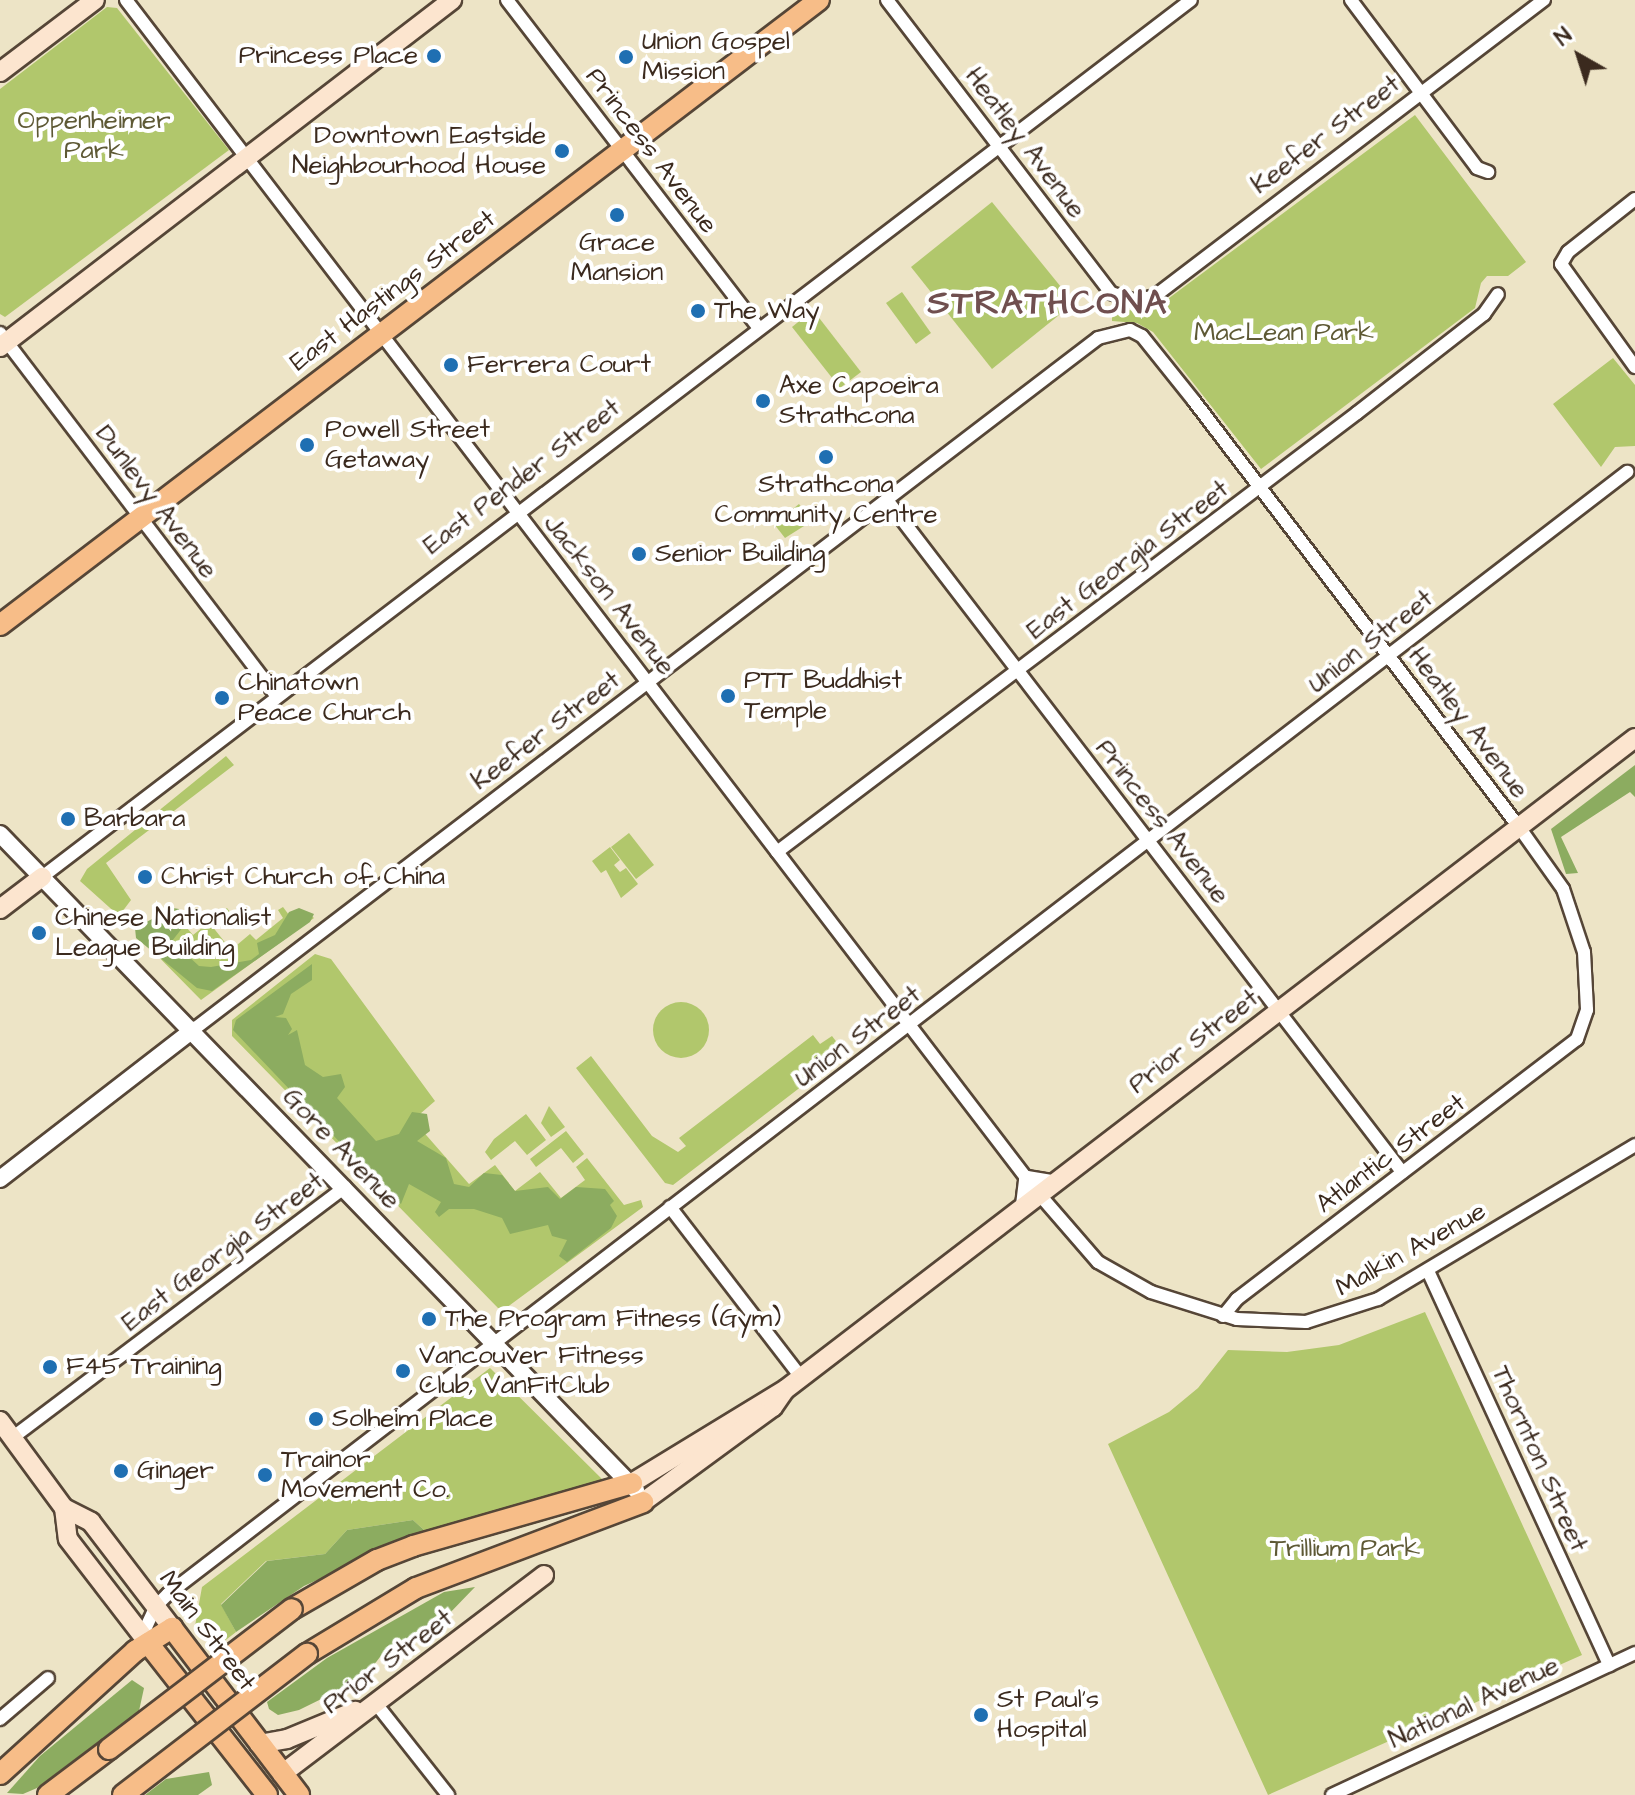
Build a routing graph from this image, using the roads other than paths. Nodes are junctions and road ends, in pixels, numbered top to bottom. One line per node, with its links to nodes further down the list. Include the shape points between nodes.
1 (95, 0): 10 (main road)
2 (126, 0): 14 (street, Jackson Avenue)
3 (452, 0): 14 (main road)
4 (507, 0): 13 (street, Princess Avenue)
5 (819, 0): 13 (main road, East Hastings Street)
6 (887, 0): 12 (street, Heatley Avenue)
7 (1191, 0): 12 (street, East Pender Street)
8 (1351, 0): 11 (street)
9 (1544, 0): 11 (street, Keefer Street)
10 (0, 72)
11 (1421, 94): 15 (street, via 1477,168); 18 (street, Keefer Street, via 1155,296)
12 (1000, 147): 18 (street, Heatley Avenue, via 1111,293); 19 (street, East Pender Street)
13 (621, 149): 19 (street, Princess Avenue); 21 (main road, East Hastings Street)
14 (248, 157): 21 (street, Jackson Avenue); 22 (main road)
15 (1488, 172)
16 (1635, 199): 23 (street, via 1568,252 1561,264)
17 (1498, 294): 25 (street, East Georgia Street, via 1484,314)
18 (1135, 301)
19 (759, 329): 27 (street, East Pender Street)
20 (1124, 329): 25 (street, Heatley Avenue, via 1142,336); 26 (street, Keefer Street, via 1098,338)
21 (381, 333): 27 (street, Jackson Avenue); 28 (main road, East Hastings Street)
22 (2, 341): 28 (street, Dunlevy Avenue)
23 (1635, 367)
24 (1627, 472): 30 (street, Union Street)
25 (1260, 487): 30 (street, Heatley Avenue); 31 (street, East Georgia Street)
26 (887, 500): 31 (street, Princess Avenue); 32 (street, Keefer Street)
27 (518, 513): 32 (street, Jackson Avenue); 33 (street, East Pender Street)
28 (139, 517): 29 (main road, East Hastings Street); 33 (street, Dunlevy Avenue)
29 (0, 625)
30 (1389, 656): 35 (street, Heatley Avenue); 37 (street, Union Street)
31 (1018, 671): 37 (street, Princess Avenue); 38 (street, East Georgia Street)
32 (648, 682): 38 (street, Jackson Avenue); 44 (street, Keefer Street)
33 (277, 697): 39 (street, East Pender Street)
34 (1635, 738): 35 (main road, Prior Street)
35 (1519, 827): 41 (main road, Prior Street); 43 (street, Heatley Avenue, via 1563,889 1574,918 1584,952)
36 (0, 834): 39 (street, Gore Avenue)
37 (1149, 841): 41 (street, Princess Avenue); 42 (street, Union Street)
38 (777, 852): 42 (street, Jackson Avenue)
39 (42, 877): 40 (main road, East Pender Street); 44 (street, Gore Avenue)
40 (0, 909)
41 (1279, 1010): 46 (street, Princess Avenue); 49 (main road, Prior Street)
42 (910, 1025): 49 (street, Jackson Avenue); 50 (street, Union Street)
43 (1584, 1027): 46 (street, Atlantic Street, via 1566,1048)
44 (193, 1030): 47 (street, Keefer Street); 48 (street, Gore Avenue)
45 (1635, 1145): 51 (street, Malkin Avenue)
46 (1402, 1172): 52 (street, Atlantic Street, via 1237,1299)
47 (0, 1179)
48 (345, 1187): 53 (street, Gore Avenue); 57 (street, East Georgia Street)
49 (1036, 1190): 52 (street, Malkin Avenue, via 1085,1249 1112,1272 1151,1292); 54 (main road, Prior Street)
50 (670, 1207): 53 (street, Union Street); 54 (street)
51 (1428, 1271): 52 (street, Malkin Avenue, via 1368,1305 1322,1319 1282,1323); 66 (street, Thornton Street)
52 (1223, 1316)
53 (497, 1343): 58 (street, Gore Avenue); 62 (street, Union Street)
54 (801, 1377): 55 (main road, Prior Street)
55 (786, 1389): 58 (main road, Prior Street); 59 (main road, Prior Street, via 773,1407)
56 (0, 1421): 57 (main road, Main Street)
57 (12, 1438): 60 (main road, Main Street)
58 (632, 1483): 59 (street, Gore Avenue); 74 (main road, bridge, via 401,1551 292,1609)
59 (643, 1502): 75 (main road, bridge, via 416,1588 307,1654)
60 (64, 1508): 62 (main road, Main Street, via 91,1522); 64 (main road, Main Street, via 68,1539)
61 (544, 1575): 68 (main road, Prior Street)
62 (156, 1606): 63 (main road, Main Street); 64 (street, Union Street)
63 (172, 1628): 64 (main road); 70 (main road, Main Street)
64 (139, 1646): 71 (main road); 73 (main road, Main Street)
65 (1635, 1653): 66 (street, National Avenue)
66 (1609, 1665): 78 (street, National Avenue)
67 (48, 1678): 69 (street)
68 (377, 1705): 70 (main road); 72 (main road, Prior Street); 77 (street)
69 (0, 1719)
70 (259, 1744): 72 (main road, Main Street)
71 (0, 1774)
72 (282, 1774): 73 (main road, Prior Street); 76 (main road, Main Street)
73 (258, 1792)
74 (48, 1795)
75 (123, 1795)
76 (299, 1795)
77 (448, 1795)
78 (1332, 1795)

